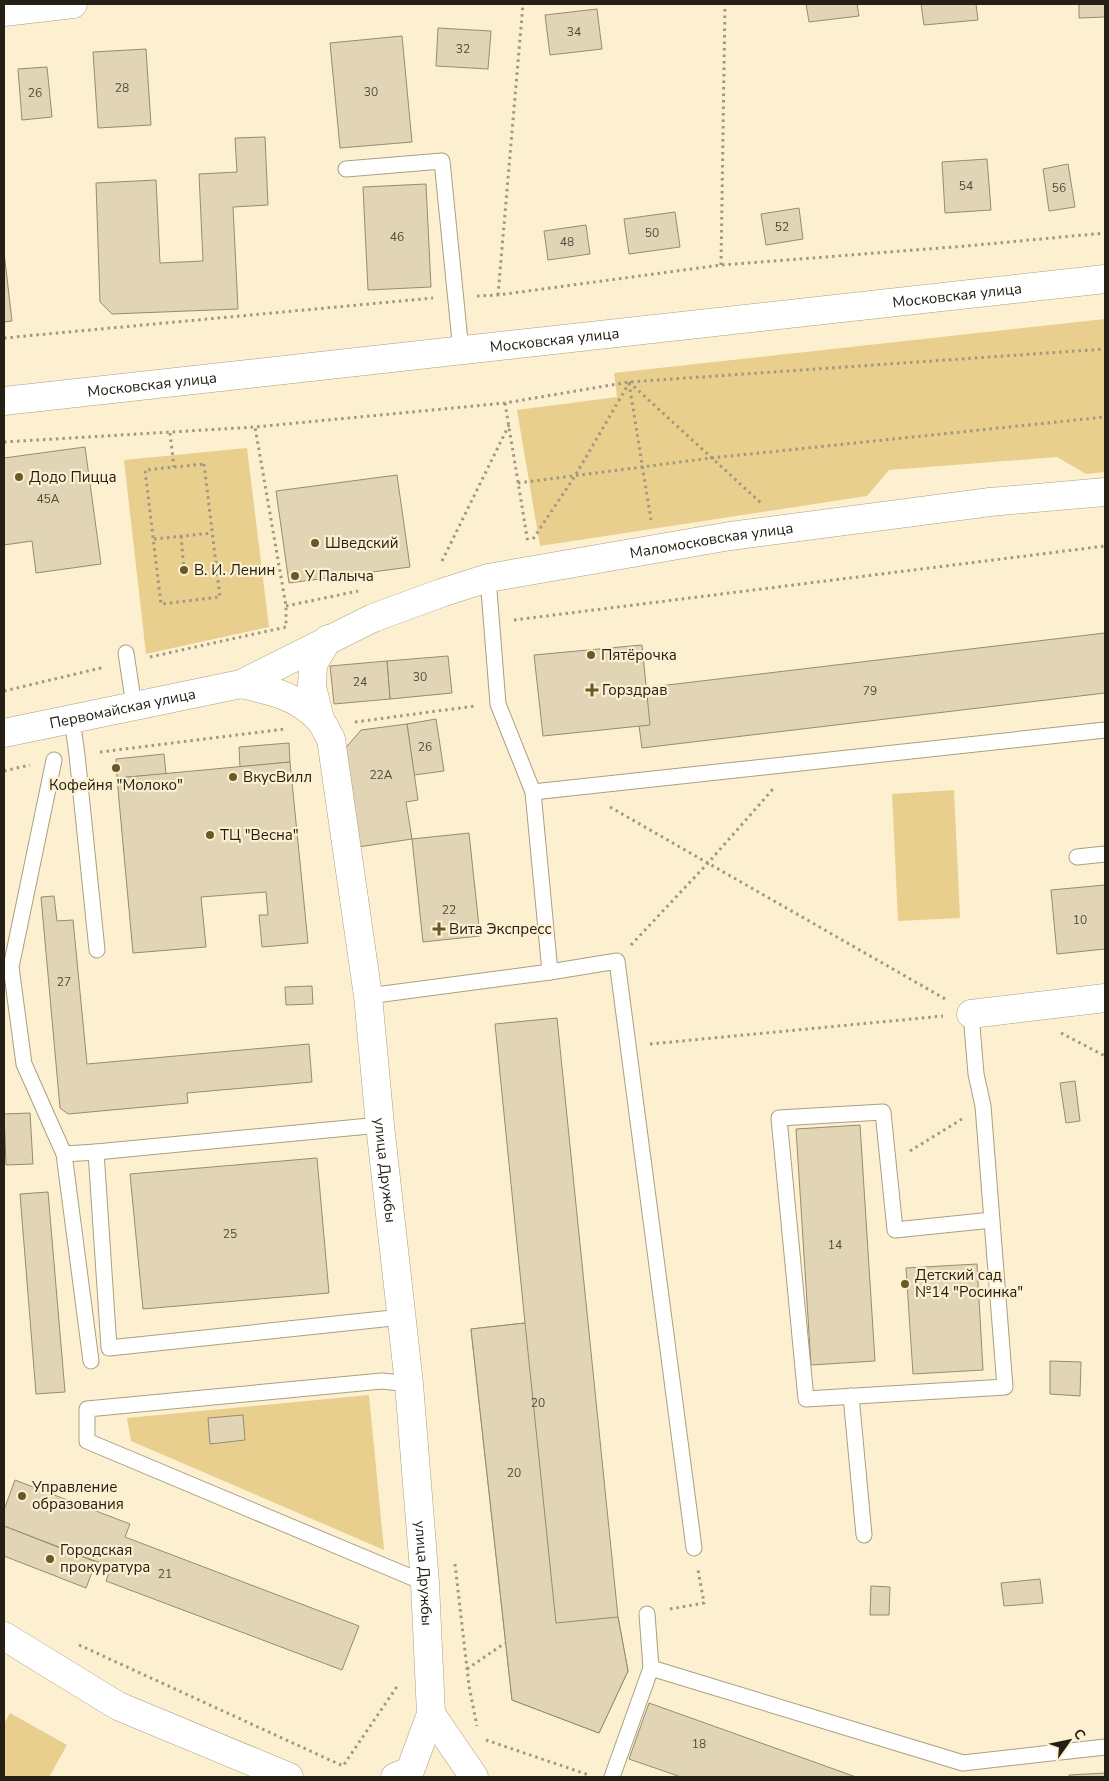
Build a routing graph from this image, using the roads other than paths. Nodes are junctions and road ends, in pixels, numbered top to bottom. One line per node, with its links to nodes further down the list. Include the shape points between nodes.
1 (73, 4): 2 (street)
2 (4, 12)
3 (346, 168): 5 (lane, via 442,161)
4 (1105, 279): 5 (street, Московская улица)
5 (461, 351): 6 (street, Московская улица)
6 (4, 401)
7 (1105, 492): 8 (street, Маломосковская улица, via 990,502 730,536)
8 (488, 578): 9 (street, Маломосковская улица, via 373,618); 18 (lane, via 498,704)
9 (328, 639): 11 (street); 14 (street, via 313,664 312,687)
10 (127, 657): 12 (lane)
11 (241, 684): 12 (street, Первомайская улица); 14 (street, улица Дружбы, via 281,693)
12 (134, 706): 13 (street, Первомайская улица)
13 (72, 719): 16 (street, Первомайская улица); 21 (lane)
14 (320, 719): 23 (street, улица Дружбы, via 330,739)
15 (1105, 730): 18 (lane)
16 (4, 733)
17 (54, 760): 28 (lane, via 11,967 24,1064)
18 (533, 792): 22 (lane)
19 (1105, 854): 20 (lane)
20 (1077, 857)
21 (97, 950)
22 (550, 972): 23 (lane); 35 (lane, via 617,961)
23 (368, 996): 26 (street, улица Дружбы)
24 (1105, 998): 25 (street)
25 (971, 1014): 29 (lane, via 976,1074 983,1106)
26 (380, 1125): 27 (lane); 30 (street, улица Дружбы)
27 (96, 1152): 28 (lane); 30 (lane, via 109,1348)
28 (64, 1154): 31 (lane)
29 (992, 1220): 33 (lane, via 1005,1387); 33 (lane, via 896,1230 884,1112 779,1118 806,1399)
30 (402, 1317): 32 (street, улица Дружбы)
31 (91, 1361)
32 (409, 1384): 36 (street, улица Дружбы); 36 (lane, via 382,1381 87,1409 87,1441)
33 (851, 1396): 34 (lane)
34 (864, 1535)
35 (694, 1548)
36 (425, 1583): 40 (street, улица Дружбы)
37 (647, 1614): 39 (lane)
38 (4, 1636): 42 (street, via 118,1706)
39 (651, 1668): 41 (lane, via 963,1763); 45 (lane)
40 (431, 1714): 43 (street, улица Дружбы, via 410,1771); 44 (street)
41 (1105, 1747)
42 (289, 1777)
43 (395, 1777)
44 (474, 1777)
45 (612, 1777)

